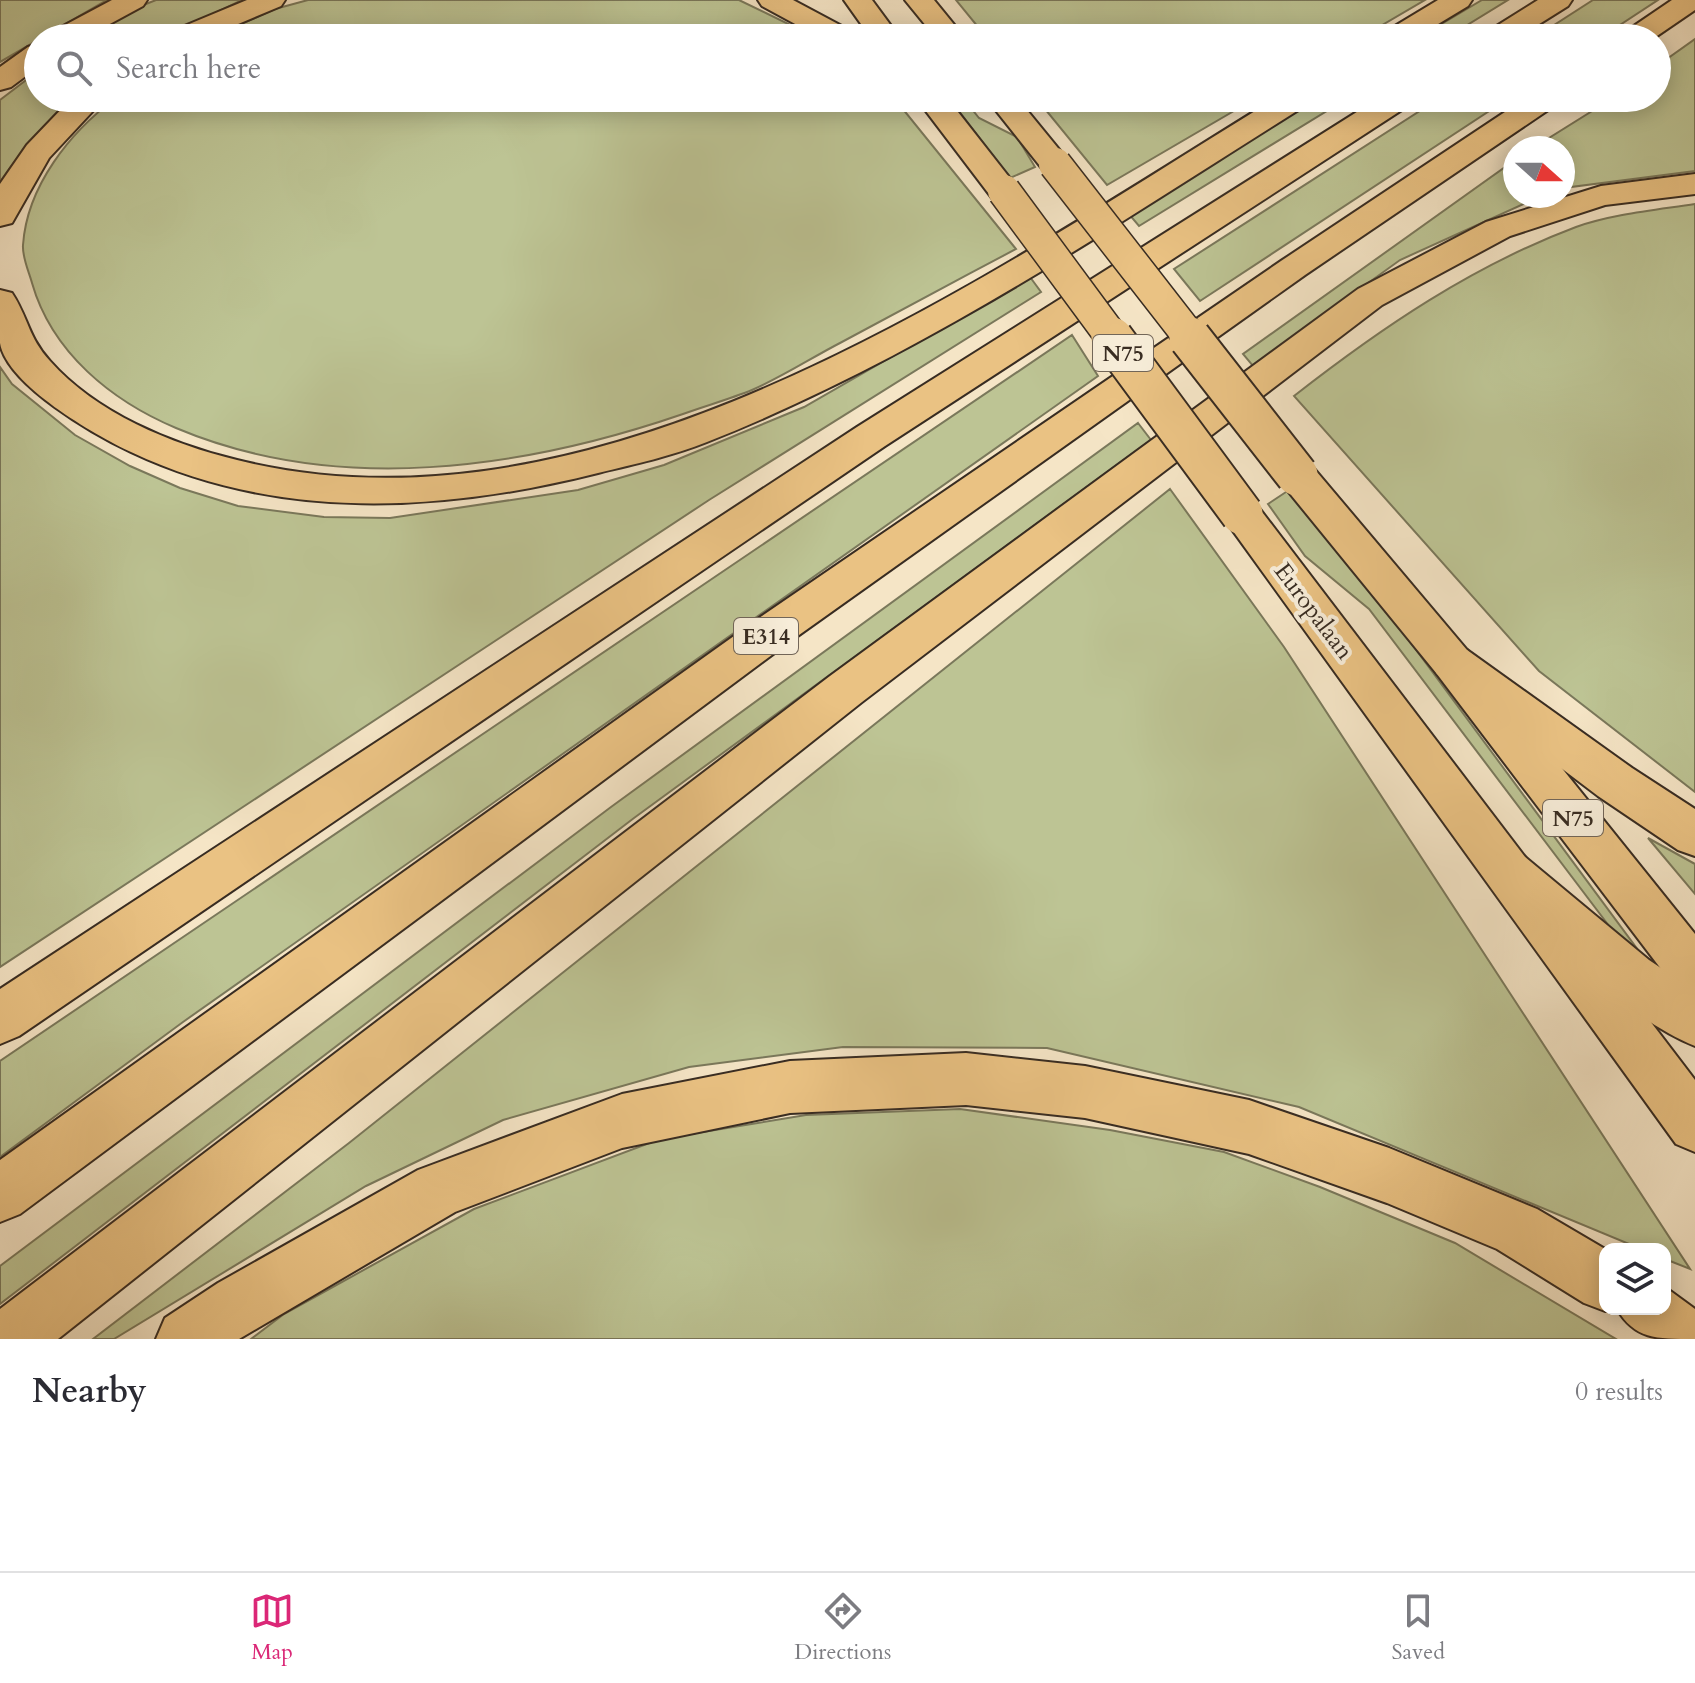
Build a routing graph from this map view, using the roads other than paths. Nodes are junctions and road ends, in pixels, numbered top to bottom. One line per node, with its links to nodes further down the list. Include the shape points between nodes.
1 (133, 0): 9 (highway)
2 (271, 0): 10 (highway)
3 (772, 0): 11 (highway)
4 (858, 0): 12 (highway)
5 (919, 0): 13 (highway)
6 (1458, 0): 14 (highway)
7 (1558, 0): 15 (highway)
8 (1691, 0): 16 (highway)
9 (88, 24)
10 (214, 24)
11 (817, 24)
12 (876, 24)
13 (939, 24)
14 (1418, 24)
15 (1519, 24)
16 (1656, 24)
17 (24, 63): 18 (highway)
18 (0, 81)
19 (75, 112): 26 (highway, via 28,164)
20 (942, 112): 30 (highway, Europalaan / N75, bridge)
21 (1012, 112): 28 (highway, N75, bridge, via 1297,475)
22 (1274, 112): 27 (highway, via 930,323 807,386 689,435 532,477 399,492 338,490 278,484 182,458 101,422 47,381 11,334)
23 (1378, 112): 32 (highway, via 673,566)
24 (1525, 112): 35 (highway, E314, via 777,628)
25 (1695, 184): 38 (highway, via 1601,196 1498,229 1370,297 833,698)
26 (0, 216)
27 (0, 301)
28 (1452, 662): 29 (highway); 31 (highway, N75)
29 (1695, 835)
30 (1508, 872): 33 (highway, via 1631,977); 34 (highway, Europalaan / N75)
31 (1695, 973)
32 (0, 1019)
33 (1695, 1021)
34 (1695, 1125)
35 (0, 1194)
36 (1599, 1278): 39 (highway, via 1517,1229 1389,1176 1249,1127 1085,1092 966,1079 790,1087 622,1121 438,1190)
37 (1655, 1315): 40 (highway)
38 (10, 1339)
39 (186, 1339)
40 (1686, 1339)

